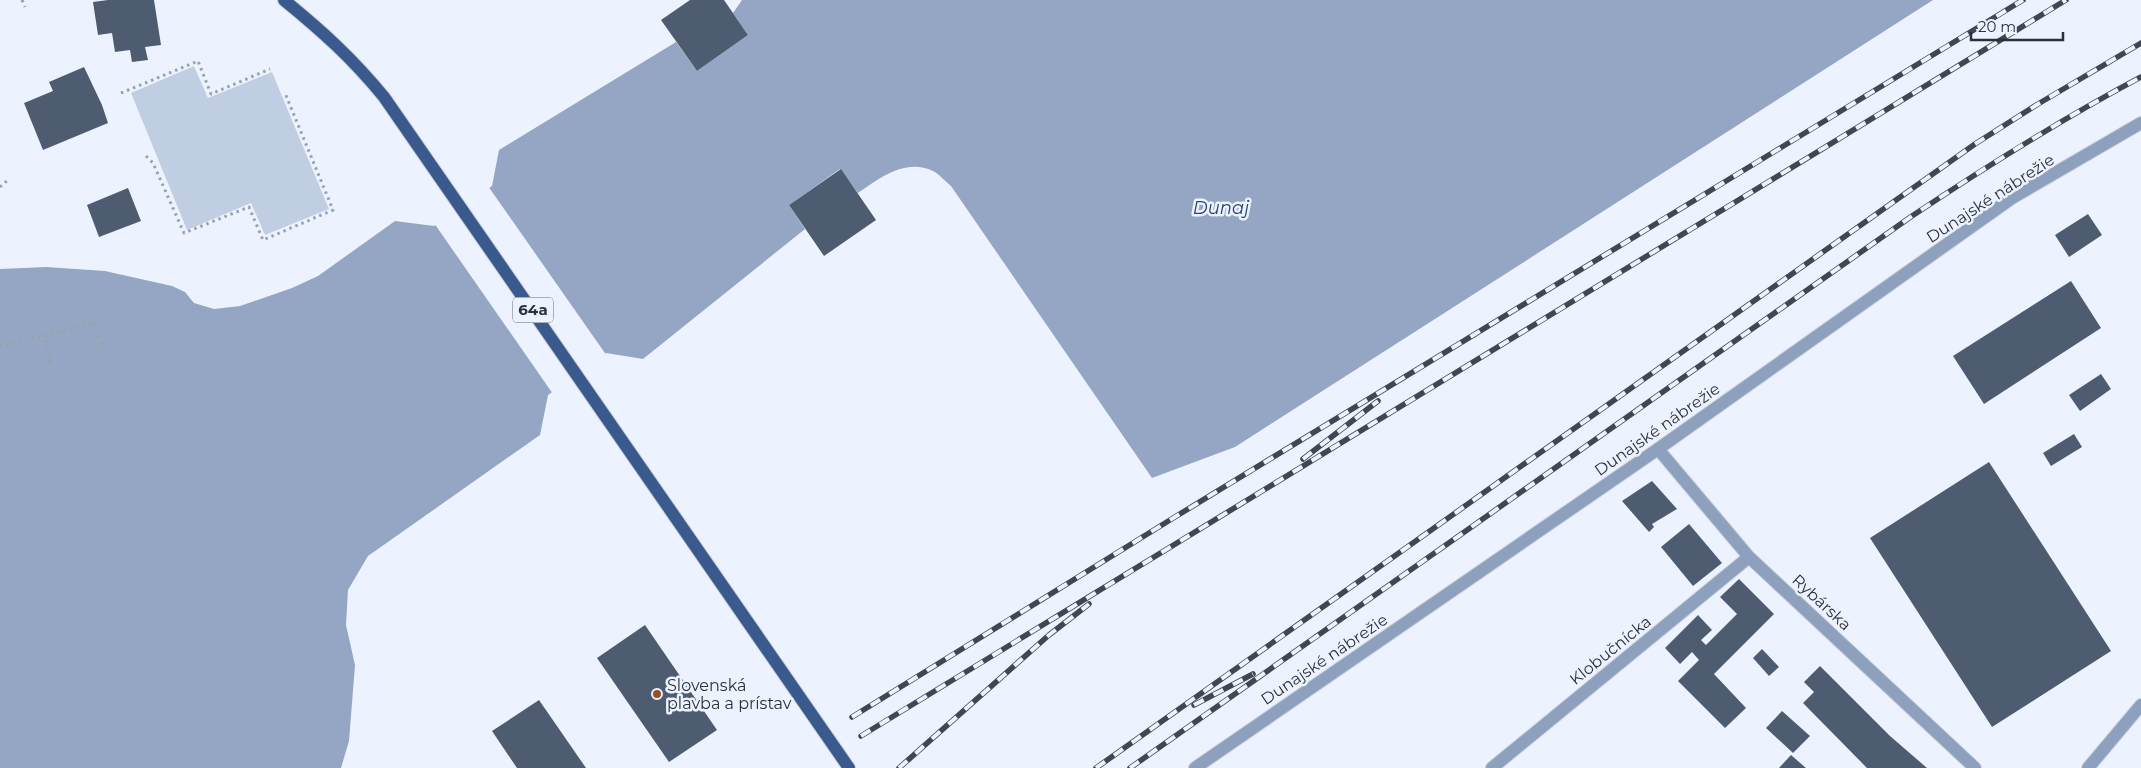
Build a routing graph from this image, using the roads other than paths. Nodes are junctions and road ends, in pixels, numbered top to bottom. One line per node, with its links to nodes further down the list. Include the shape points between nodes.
1 (284, 0): 6 (main road, 64a, via 357,64 412,134)
2 (2141, 123): 3 (street, Dunajské nábrežie, via 2012,198)
3 (1658, 449): 4 (street, Rybárska); 7 (street, Dunajské nábrežie)
4 (1749, 557): 8 (street, Klobučnícka); 9 (street, Rybárska)
5 (2141, 705): 10 (street)
6 (848, 768)
7 (1195, 768)
8 (1492, 768)
9 (1976, 768)
10 (2088, 768)

